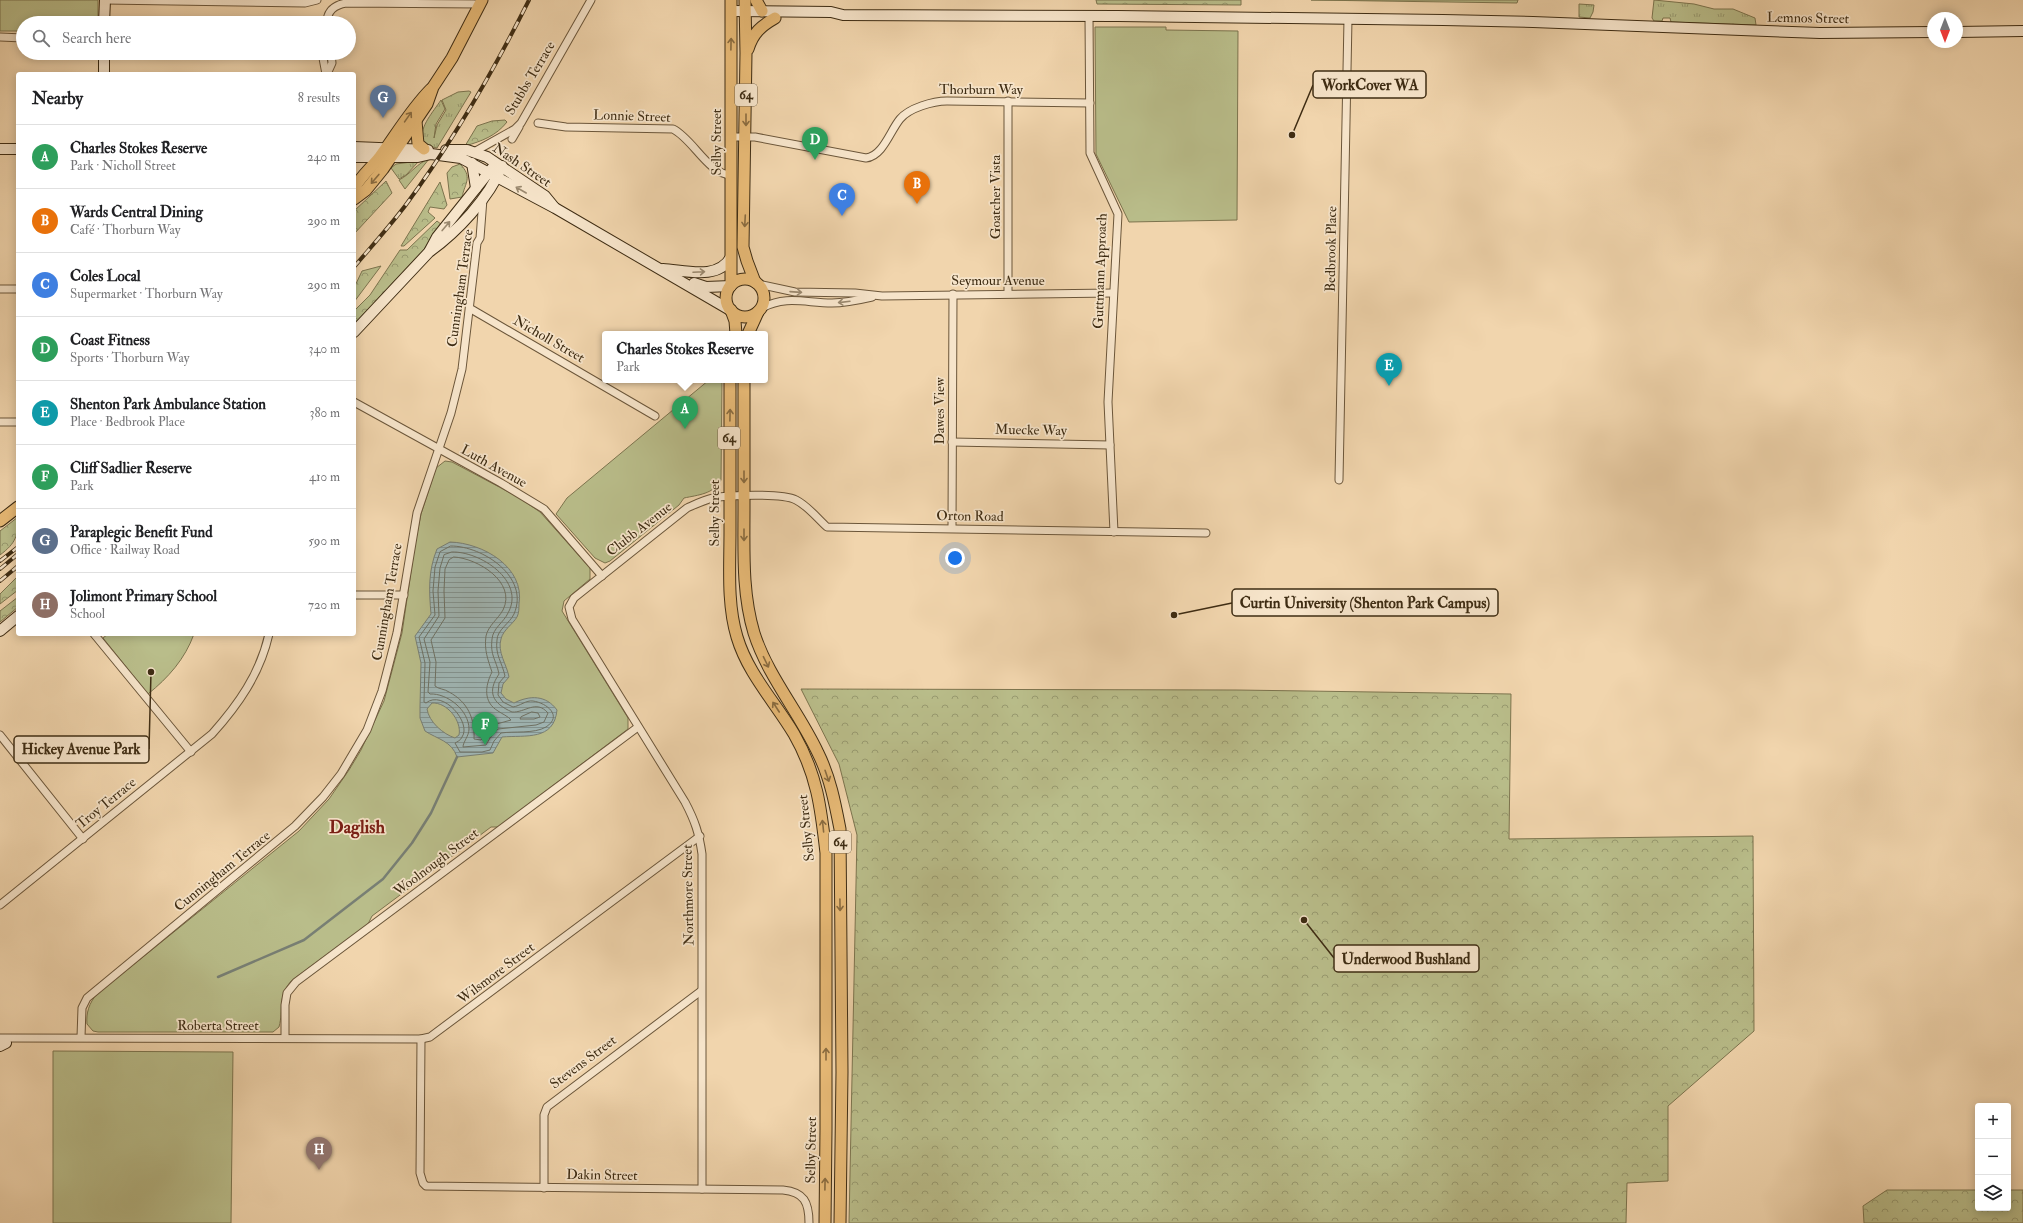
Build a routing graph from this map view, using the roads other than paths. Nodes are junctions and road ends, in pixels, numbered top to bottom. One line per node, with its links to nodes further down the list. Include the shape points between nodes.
1 (105, 0): 2 (street, via 305,3); 10 (street)
2 (316, 0)
3 (591, 0): 31 (street, Stubbs Terrace)
4 (756, 0): 8 (main road)
5 (481, 2): 11 (street, via 346,3 330,11); 27 (main road, via 452,58)
6 (732, 9): 7 (street, Lemnos Street); 33 (main road, Selby Street / 64, one-way to 6)
7 (745, 10): 8 (street, Lemnos Street); 13 (street, Lemnos Street); 20 (main road, 64)
8 (762, 11): 9 (street, Lemnos Street, via 831,12)
9 (843, 15): 12 (street, Lemnos Street); 13 (street, Lemnos Street, via 830,18)
10 (104, 16)
11 (329, 16)
12 (1089, 16): 14 (street, Lemnos Street); 29 (street, Guttmann Approach)
13 (776, 18): 20 (main road, via 752,37)
14 (1348, 19): 15 (street, Lemnos Street, via 1534,22 1820,33); 78 (street, Bedbrook Place)
15 (1927, 32)
16 (1963, 32): 17 (street)
17 (2023, 32)
18 (0, 37): 19 (street)
19 (16, 38)
20 (746, 53): 34 (main road, 64, one-way to 34)
21 (104, 60): 24 (street)
22 (324, 60): 25 (street)
23 (332, 60): 26 (street)
24 (104, 72)
25 (327, 72)
26 (328, 72)
27 (433, 87): 30 (main road, via 427,104); 40 (main road, one-way to 27, via 419,101)
28 (1008, 102): 29 (street, Thorburn Way); 34 (street, Thorburn Way, via 932,102 900,119 878,152 870,158); 59 (street, Goatcher Vista)
29 (1090, 103): 60 (street, Guttmann Approach, via 1090,153 1117,212)
30 (416, 121): 39 (main road, via 418,144); 40 (main road)
31 (521, 123): 35 (street); 41 (street, Stubbs Terrace, via 516,129)
32 (538, 124): 46 (street, Lonnie Street, via 673,129 718,172)
33 (731, 137): 34 (street, Thorburn Way); 46 (main road, Selby Street / 64)
34 (746, 137): 55 (main road, one-way to 55, via 743,247)
35 (512, 139)
36 (356, 147): 40 (street)
37 (0, 149): 38 (street)
38 (16, 149)
39 (424, 149): 40 (street, Nash Street); 41 (street, Nash Street)
40 (389, 152): 42 (street); 43 (street, Nash Street, via 447,155); 47 (main road); 50 (main road, one-way to 50, via 366,190)
41 (474, 152): 44 (street, Nash Street)
42 (356, 157)
43 (472, 163): 45 (street, Nash Street); 48 (street)
44 (500, 165): 45 (street); 51 (street, Nash Street, via 545,196)
45 (493, 174): 48 (street); 49 (street); 51 (street, Nash Street, one-way to 45)
46 (731, 175): 53 (main road, Selby Street)
47 (356, 185)
48 (476, 188): 52 (street, one-way to 48, via 437,237)
49 (483, 197): 52 (street, via 461,224); 63 (street, Cunningham Terrace)
50 (356, 198)
51 (555, 208): 54 (street, Nash Street)
52 (429, 252): 66 (street)
53 (731, 257): 54 (street, one-way to 53, via 703,272 724,266); 56 (main road, Selby Street)
54 (661, 269): 56 (street, Nash Street, via 702,287); 64 (street, Nash Street)
55 (757, 283): 56 (main road, via 744,279); 62 (street, Seymour Avenue, one-way to 62, via 791,292); 65 (main road, via 764,295)
56 (731, 285): 64 (main road, via 726,297)
57 (0, 289): 58 (street)
58 (16, 289)
59 (1008, 293): 60 (street, Seymour Avenue); 61 (street, Seymour Avenue)
60 (1113, 293): 76 (street, Guttmann Approach, via 1108,402)
61 (953, 294): 62 (street, Seymour Avenue); 75 (street, Dawes View)
62 (882, 296): 65 (street, Seymour Avenue, one-way to 65, via 836,303 783,300 771,303)
63 (471, 309): 72 (street, Nicholl Street); 77 (street, Cunningham Terrace, via 457,392)
64 (730, 310): 65 (main road, via 744,317 753,316); 67 (main road)
65 (760, 310): 68 (main road)
66 (356, 330)
67 (736, 331)
68 (750, 331)
69 (730, 383): 79 (main road, Selby Street / 64, one-way to 69)
70 (744, 383): 80 (main road, 64, one-way to 80)
71 (356, 403): 77 (street, Luth Avenue)
72 (655, 416)
73 (0, 422): 74 (street)
74 (16, 422)
75 (952, 442): 76 (street, Muecke Way); 83 (street, Dawes View)
76 (1110, 445): 84 (street, Guttmann Approach)
77 (438, 450): 86 (street, Luth Avenue, via 544,509); 88 (street, Cunningham Terrace, via 417,513)
78 (1339, 480)
79 (729, 496): 80 (street, Clubb Avenue); 86 (street, Clubb Avenue, via 687,508); 92 (main road, Selby Street / 64, via 729,571)
80 (744, 496): 83 (street, Orton Road, via 792,498 827,527); 91 (main road, 64, one-way to 91, via 744,569)
81 (16, 509): 82 (main road)
82 (0, 521)
83 (952, 528): 84 (street, Orton Road)
84 (1114, 532): 85 (street, Orton Road)
85 (1206, 533)
86 (602, 576): 89 (street, Clubb Avenue, via 574,598)
87 (356, 594): 88 (street)
88 (404, 595): 105 (street, Cunningham Terrace, via 398,632 382,691 367,730 341,774 295,826 87,998 82,1008)
89 (569, 612): 96 (street, Northmore Street)
90 (16, 618): 93 (street)
91 (750, 618): 92 (main road); 103 (main road, 64, one-way to 103, via 762,655 819,754 833,792 840,829)
92 (733, 623): 102 (main road, Selby Street / 64, one-way to 92, via 826,853 817,786 794,734 745,659)
93 (0, 631)
94 (96, 636): 98 (street)
95 (268, 636): 98 (street, Troy Terrace, via 242,698 212,734)
96 (638, 726): 99 (street, Northmore Street, via 685,802); 106 (street, Woolnough Street, via 296,982 287,993)
97 (0, 735): 100 (street)
98 (191, 752): 100 (street, Troy Terrace)
99 (700, 836): 104 (street, Northmore Street); 107 (street, Wilsmore Street, via 438,1032)
100 (83, 839): 101 (street, Troy Terrace)
101 (0, 905)
102 (826, 989): 103 (main road); 109 (main road, Selby Street / 64, one-way to 102)
103 (841, 989): 110 (main road, 64)
104 (701, 990): 111 (street, Stevens Street, via 547,1108 544,1115); 112 (street, Northmore Street)
105 (81, 1037): 106 (street, Roberta Street); 108 (street, Roberta Street)
106 (285, 1038): 107 (street, Roberta Street)
107 (421, 1039): 111 (street, Dakin Street, via 420,1173 423,1183 434,1188)
108 (4, 1042)
109 (826, 1152): 110 (main road); 114 (main road, Selby Street / 64, one-way to 109)
110 (841, 1152): 115 (main road, 64)
111 (544, 1188): 112 (street, Dakin Street)
112 (702, 1189): 113 (street, Dakin Street, via 794,1191 802,1196 806,1203)
113 (809, 1223)
114 (825, 1223)
115 (840, 1223)

